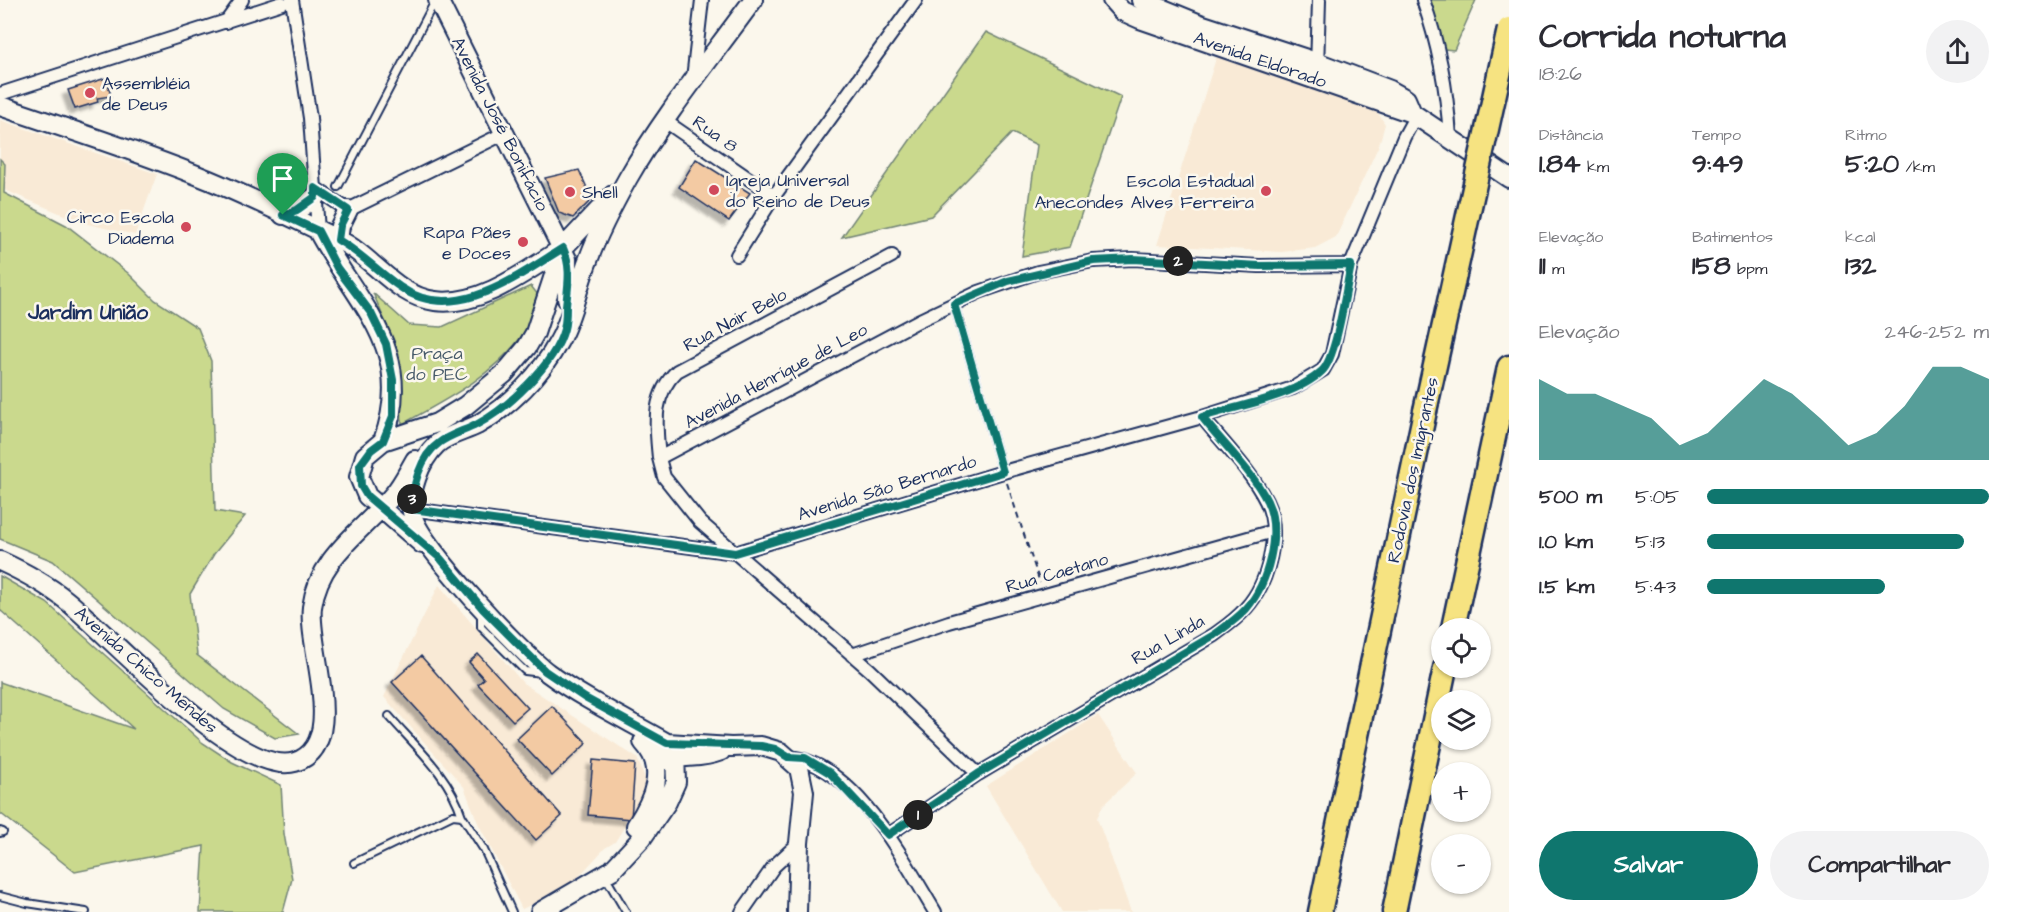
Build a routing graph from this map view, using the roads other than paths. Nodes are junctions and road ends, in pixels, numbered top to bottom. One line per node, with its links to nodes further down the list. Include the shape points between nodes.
1 (242, 0): 11 (street)
2 (437, 0): 20 (main road, Avenida José Bonifácio); 24 (lane)
3 (702, 0): 15 (street)
4 (753, 0): 15 (main road)
5 (916, 0): 26 (street)
6 (1112, 0): 13 (main road, Avenida Eldorado, via 1122,11 1140,19)
7 (1141, 0): 13 (main road, Avenida Eldorado)
8 (1318, 0): 14 (street)
9 (1423, 0): 21 (street, via 1436,36)
10 (283, 2): 11 (street); 25 (street, via 298,30)
11 (225, 23): 16 (street)
12 (1509, 29): 71 (highway, Rodovia dos Imigrantes, bridge)
13 (1198, 31): 14 (main road, Avenida Eldorado)
14 (1317, 71): 18 (main road, Avenida Eldorado)
15 (693, 82): 19 (main road)
16 (0, 94)
17 (0, 106): 28 (main road, via 168,164)
18 (1414, 114): 21 (main road, Avenida Eldorado); 34 (street, Avenida São Bernardo)
19 (665, 121): 22 (main road); 26 (street, Rua 8)
20 (503, 134): 27 (street); 31 (main road, Avenida José Bonifácio)
21 (1450, 136): 23 (main road, Avenida Eldorado)
22 (628, 178): 31 (main road); 38 (main road, via 589,256)
23 (1509, 178)
24 (338, 187)
25 (315, 192): 27 (street); 28 (main road, via 297,210); 29 (street)
26 (774, 196): 32 (street)
27 (348, 210): 30 (main road)
28 (283, 215): 29 (main road)
29 (318, 231): 30 (main road); 36 (main road)
30 (338, 240): 35 (main road)
31 (563, 248): 35 (main road, via 483,294 456,301 418,297); 38 (main road, Avenida José Bonifácio, via 569,277); 41 (main road, via 535,333 504,374 437,423)
32 (737, 255)
33 (892, 256): 43 (street, Rua Nair Belo, via 677,371 667,381 657,403)
34 (1351, 265): 37 (street, Avenida Henríque de Leo, via 1093,261 1008,281); 40 (street, Avenida São Bernardo, via 1332,354 1323,370 1293,388)
35 (377, 269): 36 (main road, via 368,268 357,275)
36 (355, 293): 41 (main road, via 379,327 390,362 393,407)
37 (954, 304): 43 (street, Avenida Henríque de Leo); 44 (lane)
38 (565, 328): 42 (main road, Avenida Chico Mendes, via 550,356 514,398 477,425)
39 (1509, 367): 51 (highway)
40 (1202, 417): 44 (street, Avenida São Bernardo); 47 (street, Rua Linda, via 1261,491)
41 (383, 441): 45 (main road, via 365,456 359,477 367,496)
42 (437, 443): 45 (main road, Avenida Chico Mendes, via 418,454 394,494); 46 (main road, via 417,475)
43 (659, 458): 48 (street, via 663,477 671,489)
44 (1003, 472): 48 (street, Avenida São Bernardo)
45 (380, 508): 46 (main road); 49 (main road); 50 (main road, Avenida Chico Mendes, via 344,543 314,595 312,624 323,731 307,757 293,763 276,764 257,758 230,742 192,713 69,602 33,576)
46 (412, 509): 48 (street, Avenida São Bernardo); 49 (main road, via 423,538)
47 (1273, 531): 52 (street, Rua Caetano, via 949,622); 57 (street, Rua Linda, via 1269,559 1255,597 1236,618 1214,635)
48 (735, 553): 52 (street)
49 (440, 558): 55 (main road, via 483,609 545,671 614,714)
50 (0, 561)
51 (1456, 618)
52 (852, 655): 57 (street)
53 (1443, 678): 72 (highway)
54 (388, 716): 58 (lane, via 446,780)
55 (662, 754): 56 (main road, via 694,759 731,747 761,746); 62 (main road, via 676,782 667,802 642,838)
56 (788, 757): 59 (street, via 805,758 830,773); 60 (main road, via 799,768 804,785)
57 (978, 774): 59 (street, Rua Linda)
58 (462, 816): 61 (lane, via 453,815); 65 (lane, via 484,850)
59 (888, 835): 70 (street)
60 (799, 843): 68 (street, via 774,866); 69 (main road)
61 (354, 863)
62 (604, 875): 66 (main road); 67 (lane)
63 (0, 896): 64 (lane)
64 (86, 912)
65 (512, 912)
66 (540, 912)
67 (626, 912)
68 (742, 912)
69 (797, 912)
70 (935, 912)
71 (1320, 912)
72 (1394, 912)

